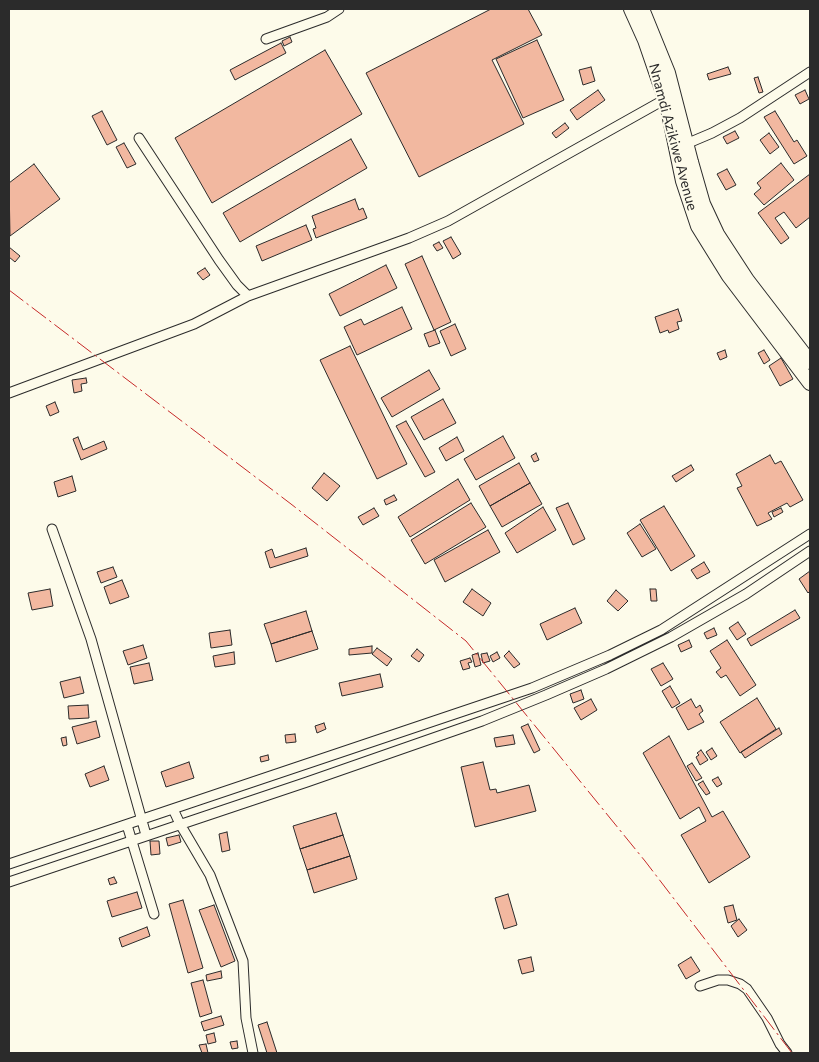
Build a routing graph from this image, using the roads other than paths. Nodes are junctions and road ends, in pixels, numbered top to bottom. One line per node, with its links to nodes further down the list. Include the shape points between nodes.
1 (339, 9): 4 (street, via 327,17)
2 (631, 9): 6 (main road, Nnamdi Azikiwe Avenue)
3 (642, 9): 6 (main road, Nnamdi Azikiwe Avenue, via 659,50)
4 (266, 38)
5 (810, 72): 8 (street, via 740,118)
6 (669, 96): 8 (main road, Nnamdi Azikiwe Avenue); 9 (street, via 448,221); 11 (main road, Nnamdi Azikiwe Avenue, via 683,181 698,226 730,276)
7 (139, 138): 9 (street, via 219,260)
8 (686, 144): 10 (main road, Nnamdi Azikiwe Avenue, via 703,204 717,234 747,280)
9 (248, 296): 12 (street, via 194,324)
10 (809, 356)
11 (810, 383)
12 (9, 393)
13 (52, 529): 17 (street, via 91,639)
14 (810, 534): 16 (street, via 668,625 601,659 532,688)
15 (810, 551): 18 (street, via 746,594 671,637 580,681 482,721)
16 (173, 809): 17 (street); 18 (street)
17 (142, 820): 19 (street); 20 (street)
18 (180, 824): 20 (street); 26 (street, via 210,875 243,961 246,1018)
19 (127, 825): 21 (street); 22 (street)
20 (146, 835): 21 (street)
21 (132, 840): 23 (street); 24 (street)
22 (9, 864)
23 (9, 882)
24 (154, 914)
25 (700, 986): 27 (street, via 728,980 747,989)
26 (253, 1053)
27 (787, 1053)

